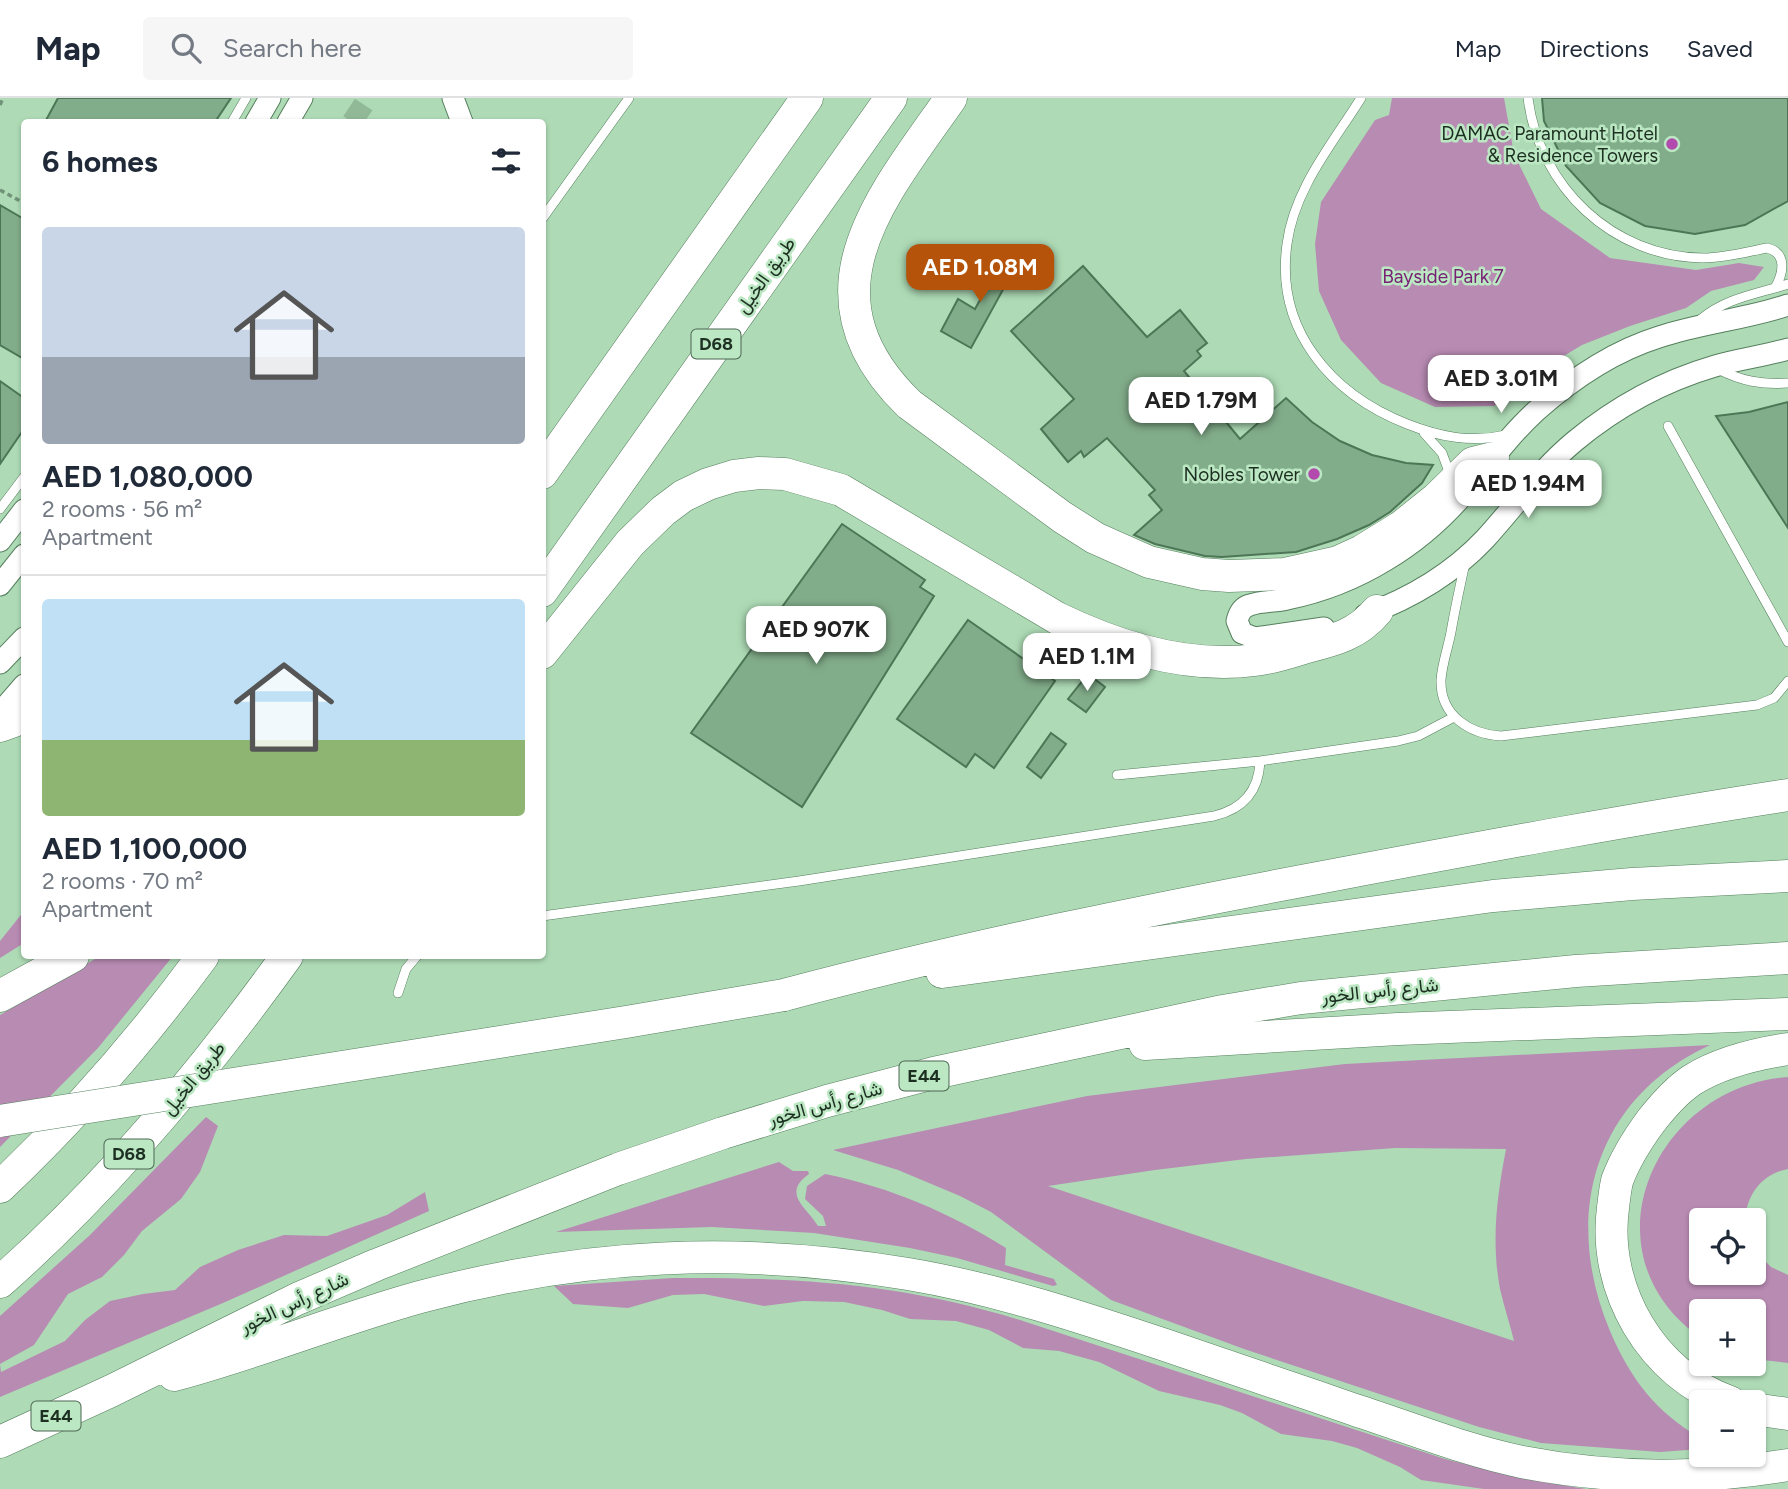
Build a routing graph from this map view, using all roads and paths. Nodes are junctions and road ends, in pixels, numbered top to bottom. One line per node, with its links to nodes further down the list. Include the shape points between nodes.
1 (3, 98): 12 (path)
2 (246, 98): 13 (lane)
3 (270, 98): 14 (street)
4 (302, 98): 15 (street)
5 (453, 98): 16 (street)
6 (629, 98): 19 (lane)
7 (807, 98): 29 (highway)
8 (891, 98): 38 (highway, طريق الخيل / D68)
9 (951, 98): 31 (highway, via 881,198 856,268 855,309 864,344 882,375 909,404 1095,538 1149,562 1202,574 1284,574 1338,562 1401,527)
10 (1362, 98): 27 (lane, via 1297,204 1286,246 1287,289 1300,331 1330,376 1373,409)
11 (1528, 98): 20 (lane, via 1553,171 1568,193 1606,228 1653,251 1679,256 1705,258 1767,248)
12 (0, 105)
13 (234, 119)
14 (258, 119)
15 (290, 119)
16 (461, 119)
17 (0, 190): 18 (path)
18 (21, 201)
19 (546, 213)
20 (1785, 258): 22 (lane)
21 (1788, 284): 22 (lane)
22 (1781, 297): 28 (street, via 1657,337 1594,368 1564,387)
23 (1788, 349): 24 (street)
24 (1713, 366): 25 (lane, via 1740,380); 35 (street, via 1654,390 1591,429 1551,463)
25 (1788, 383)
26 (1668, 426): 41 (lane)
27 (1420, 429): 28 (lane, via 1466,439 1494,438); 31 (lane, via 1442,453)
28 (1502, 446): 31 (highway, via 1473,463); 39 (street, via 1437,522 1386,560 1321,590 1250,605 1243,608 1237,621 1242,634 1255,638 1318,630)
29 (546, 467)
30 (21, 481): 32 (lane)
31 (1452, 483)
32 (0, 509)
33 (21, 514): 34 (street)
34 (0, 541)
35 (1466, 558): 39 (street, via 1423,588); 48 (lane, via 1441,680)
36 (21, 559): 37 (street)
37 (0, 584)
38 (546, 585)
39 (1377, 611): 42 (highway, via 1362,627 1342,637 1254,660 1201,661 1143,651 1057,618 841,490 785,474 759,473 708,484 663,511 630,543)
40 (21, 641): 43 (street)
41 (1788, 642)
42 (546, 648)
43 (0, 663)
44 (1788, 681): 48 (lane, via 1774,698 1757,705 1501,736 1467,729)
45 (21, 688): 46 (street)
46 (0, 713)
47 (21, 714): 49 (highway)
48 (1454, 717): 50 (lane, via 1398,741)
49 (0, 726)
50 (1260, 761): 51 (lane); 54 (lane, via 1248,797 1227,813 1214,816)
51 (1117, 775)
52 (1788, 795): 63 (highway, via 1180,903 981,945)
53 (1788, 876): 63 (highway, via 1493,896)
54 (546, 915)
55 (1788, 958): 67 (highway, شارع رأس الخور / E44, via 1576,971 1301,999 1223,1011)
56 (39, 959): 61 (highway)
57 (68, 959): 64 (highway)
58 (201, 959): 69 (highway, via 94,1093)
59 (285, 959): 70 (highway, طريق الخيل / D68, via 129,1155)
60 (414, 959): 62 (lane, via 405,969)
61 (0, 980)
62 (398, 993)
63 (784, 995): 68 (highway, bridge)
64 (0, 996)
65 (1788, 1014): 67 (highway, via 1411,1028)
66 (1788, 1049): 71 (highway, via 1745,1057 1692,1080 1660,1109 1634,1144 1617,1183 1611,1226 1615,1269 1629,1310 1650,1344 1677,1373)
67 (1042, 1051): 72 (highway, شارع رأس الخور / E44, via 827,1101 618,1169 336,1282)
68 (0, 1121)
69 (0, 1188)
70 (0, 1282)
71 (1702, 1390)
72 (111, 1391): 75 (highway, شارع رأس الخور / E44); 76 (highway, via 251,1353 393,1305 499,1279 618,1260 731,1256 861,1267 1010,1296 1447,1443 1524,1462 1648,1476)
73 (1766, 1411): 74 (highway)
74 (1788, 1414)
75 (0, 1441)
76 (1788, 1465)

